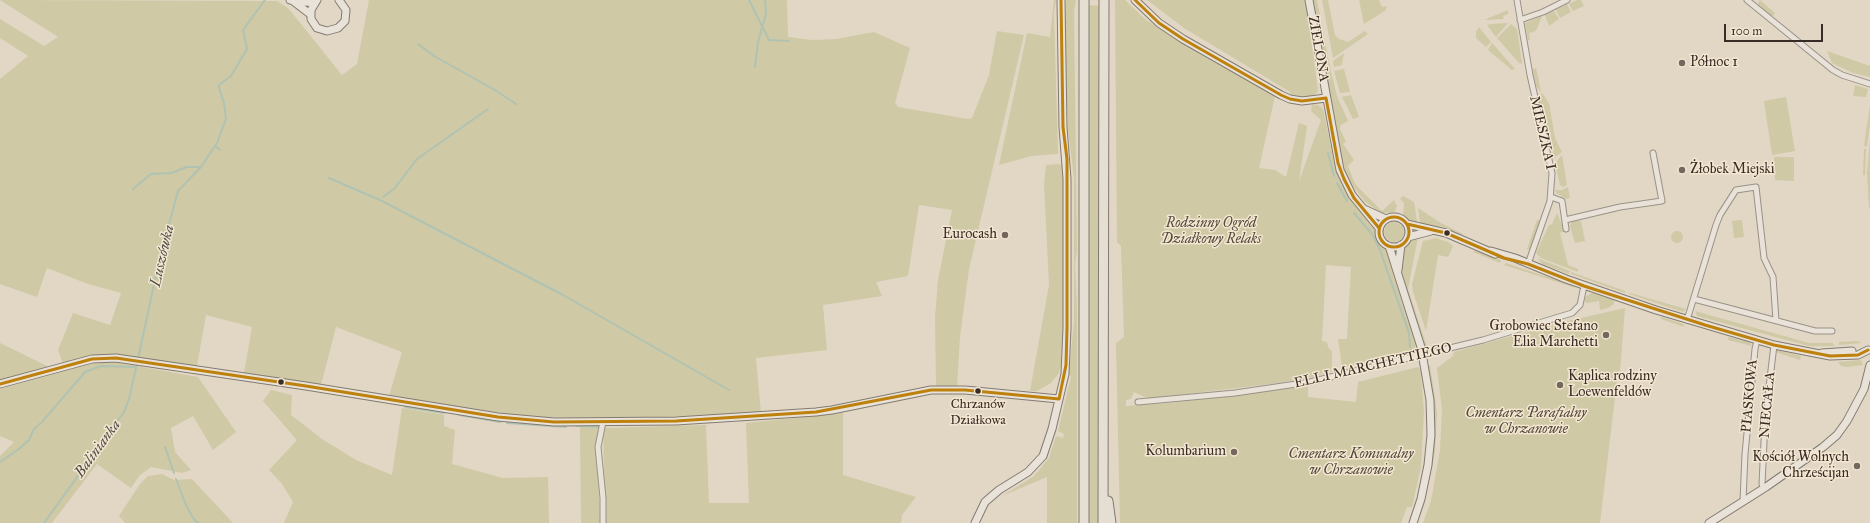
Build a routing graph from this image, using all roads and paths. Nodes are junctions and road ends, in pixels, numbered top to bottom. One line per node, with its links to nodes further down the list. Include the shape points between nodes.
1 (292, 0): 8 (street); 12 (street)
2 (1061, 0): 41 (street, via 1063,127 1067,159 1067,312 1066,365)
3 (1135, 0): 15 (street, via 1159,23 1281,95 1302,101)
4 (1309, 0): 15 (street, ZIELONA)
5 (1517, 0): 13 (street, MIESZKA I)
6 (1567, 0): 13 (street)
7 (1747, 0): 14 (street, via 1837,72)
8 (316, 1): 12 (street)
9 (1084, 1): 49 (highway)
10 (1104, 1): 44 (highway)
11 (344, 2): 12 (street, via 344,20 338,28 331,31 317,28)
12 (310, 14)
13 (1520, 20): 17 (street, MIESZKA I, via 1551,166)
14 (1870, 84)
15 (1326, 98): 18 (street, ZIELONA, via 1340,170)
16 (1653, 153): 20 (street, via 1662,201 1620,207)
17 (1551, 197): 20 (street, via 1562,201); 28 (street, MIESZKA I)
18 (1362, 208): 19 (street); 22 (street, ZIELONA)
19 (1386, 219): 21 (street, via 1398,217); 22 (street)
20 (1565, 220): 23 (street)
21 (1407, 224): 24 (street); 25 (street)
22 (1379, 228): 27 (street, via 1381,239)
23 (1566, 229)
24 (1435, 230): 25 (street); 28 (street)
25 (1408, 237): 26 (street)
26 (1401, 245): 27 (street); 29 (street)
27 (1389, 246): 29 (street)
28 (1528, 264): 30 (street)
29 (1398, 274): 38 (street)
30 (1584, 286): 32 (street); 38 (street, ELLI MARCHETTIEGO, via 1580,305 1572,314)
31 (1694, 299): 32 (street); 33 (street); 33 (street, via 1720,215 1736,190 1756,187 1764,258 1773,277)
32 (1687, 320): 35 (street)
33 (1776, 320): 34 (street, via 1815,331)
34 (1832, 331)
35 (1757, 340): 36 (street); 46 (street, PIASKOWA, via 1745,454)
36 (1774, 345): 37 (street, via 1817,354); 45 (street, NIECAŁA, via 1765,421 1762,484)
37 (1869, 350)
38 (1423, 355): 42 (street, ELLI MARCHETTIEGO, via 1310,382 1208,396); 52 (street, via 1429,393 1430,435 1426,478)
39 (1870, 365): 45 (street, via 1864,389 1847,421 1836,435)
40 (0, 384): 43 (street, via 92,359 106,358 314,387 498,417 535,421)
41 (1059, 399): 43 (street, via 978,391 931,390 816,412 676,421); 48 (street, via 1043,456 1028,472 985,502)
42 (1138, 402)
43 (603, 422): 47 (street, via 598,447)
44 (1103, 472): 50 (highway); 51 (highway)
45 (1764, 488): 46 (street)
46 (1743, 501): 53 (street)
47 (603, 523)
48 (975, 523)
49 (1084, 523)
50 (1103, 523)
51 (1112, 523)
52 (1413, 523)
53 (1709, 523)

